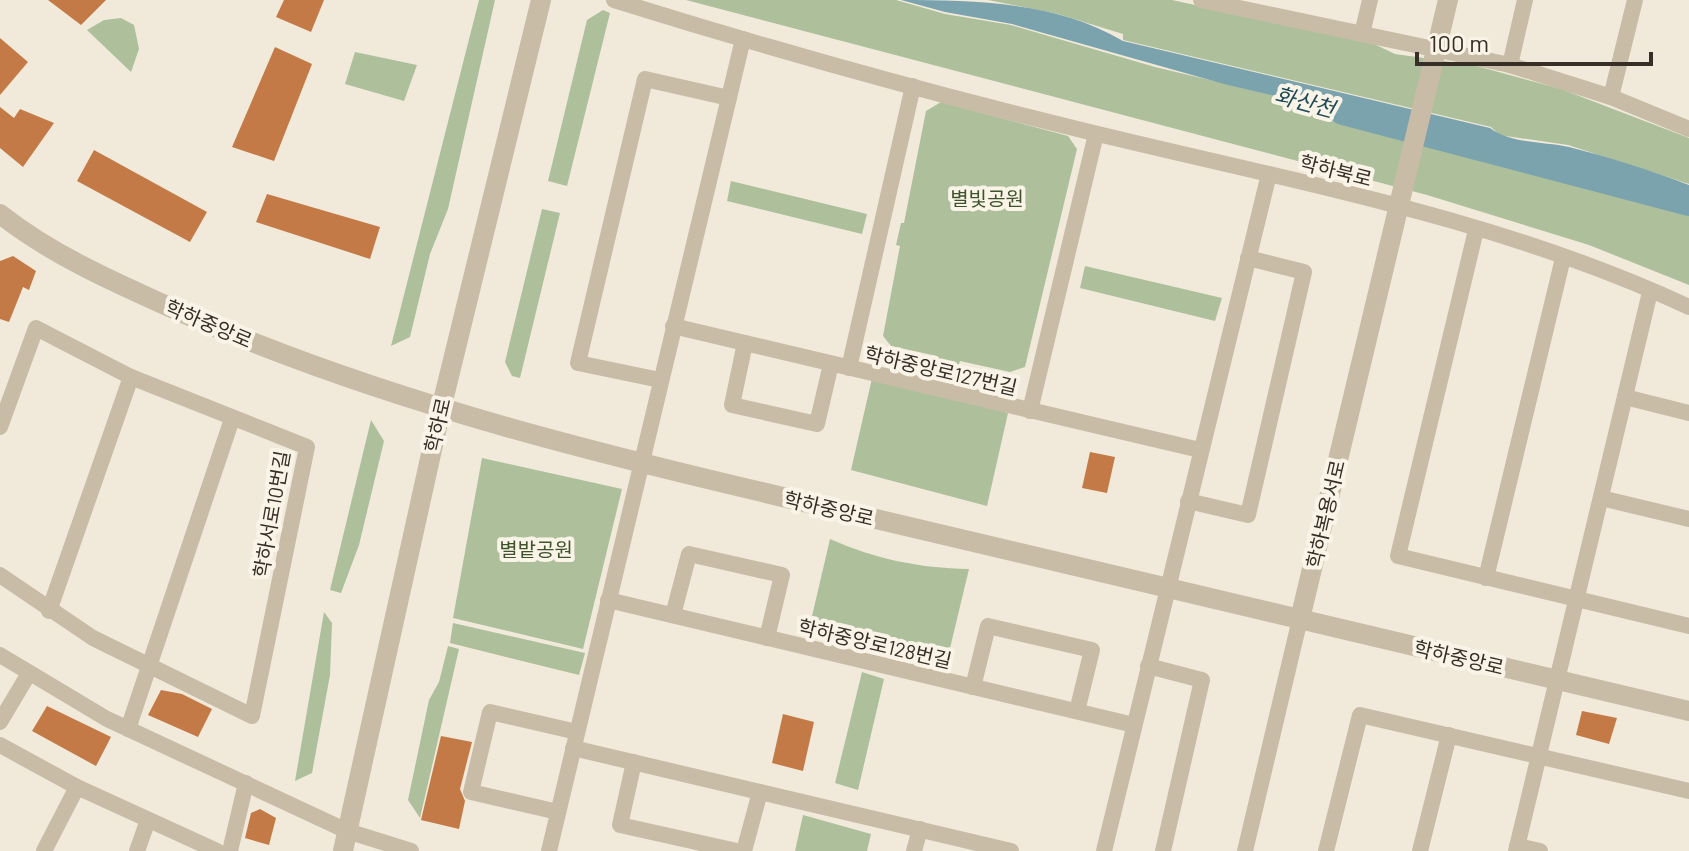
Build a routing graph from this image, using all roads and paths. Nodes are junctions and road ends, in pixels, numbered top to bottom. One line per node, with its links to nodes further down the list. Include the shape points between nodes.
1 (541, 0): 33 (street, 학하로)
2 (614, 0): 10 (street, 학하북로)
3 (1201, 0): 8 (street)
4 (1370, 0): 9 (street)
5 (1448, 0): 11 (street)
6 (1525, 0): 12 (street)
7 (1635, 0): 14 (street)
8 (1265, 7): 9 (street)
9 (1362, 34): 11 (street)
10 (743, 39): 13 (street, 학하북로); 15 (street)
11 (1435, 56): 12 (street); 19 (street, 학하복용서로)
12 (1510, 65): 14 (street)
13 (913, 86): 17 (street, 학하북로); 29 (street)
14 (1611, 97): 16 (street)
15 (729, 98): 26 (street); 31 (street, via 645,79 578,363)
16 (1689, 129)
17 (1096, 134): 18 (street, 학하북로); 34 (street)
18 (1269, 174): 19 (street, 학하북로); 22 (street)
19 (1400, 207): 21 (street, 학하북로); 50 (street, 학하복용서로)
20 (1, 220): 33 (street, 학하중앙로, via 116,283 227,332 376,390)
21 (1476, 230): 23 (street, 학하북로); 44 (street, via 1398,556)
22 (1248, 258): 38 (street); 41 (street, via 1304,272 1248,515)
23 (1563, 258): 24 (street, 학하북로); 44 (street)
24 (1650, 292): 25 (street, 학하북로); 32 (street)
25 (1689, 307)
26 (673, 326): 27 (street, 학하중앙로127번길); 31 (street)
27 (745, 343): 28 (street, 학하중앙로127번길); 28 (street, via 732,405 817,424)
28 (831, 364): 29 (street, 학하중앙로127번길)
29 (849, 368): 34 (street, 학하중앙로127번길)
30 (131, 377): 36 (street); 37 (street, via 36,328); 48 (street)
31 (660, 380): 39 (street)
32 (1625, 397): 35 (street); 40 (street)
33 (441, 409): 39 (street, 학하중앙로); 76 (street, 학하로)
34 (1030, 411): 38 (street, 학하중앙로127번길)
35 (1689, 413)
36 (232, 419): 55 (street); 55 (street, 학하서로10번길, via 307,447 252,716)
37 (0, 427)
38 (1200, 450): 41 (street)
39 (640, 463): 45 (street, 학하중앙로); 46 (street)
40 (1601, 498): 42 (street); 47 (street)
41 (1188, 501): 45 (street)
42 (1689, 519)
43 (0, 575): 48 (street)
44 (1486, 578): 47 (street)
45 (1166, 588): 50 (street, 학하중앙로); 54 (street)
46 (608, 600): 49 (street, 학하중앙로128번길); 65 (street)
47 (1577, 600): 51 (street); 57 (street)
48 (49, 611): 55 (street)
49 (673, 615): 52 (street, 학하중앙로128번길); 52 (street, via 689,554 782,575)
50 (1300, 619): 57 (street, 학하중앙로); 90 (street, 학하복용서로)
51 (1689, 626)
52 (767, 638): 58 (street, 학하중앙로128번길)
53 (0, 655): 56 (street)
54 (1148, 666): 62 (street); 89 (street, via 1202,680)
55 (149, 668): 63 (street)
56 (28, 675): 61 (street); 63 (street)
57 (1557, 680): 60 (street, 학하중앙로); 67 (street)
58 (973, 687): 59 (street, 학하중앙로128번길); 59 (street, via 988,626 1092,650)
59 (1077, 711): 62 (street, 학하중앙로128번길)
60 (1689, 711)
61 (0, 722)
62 (1134, 725): 88 (street)
63 (128, 729): 69 (street)
64 (1449, 735): 67 (street); 91 (street, via 1360,715); 92 (street)
65 (575, 740): 68 (street); 73 (street); 73 (street, via 490,712 471,792)
66 (0, 745): 70 (street)
67 (1539, 756): 71 (street); 77 (street)
68 (634, 762): 72 (street); 84 (street, via 620,825)
69 (246, 783): 76 (street); 81 (street)
70 (77, 787): 74 (street); 78 (street)
71 (1689, 791)
72 (760, 792): 75 (street); 85 (street)
73 (558, 812): 83 (street)
74 (148, 820): 79 (street); 80 (street)
75 (920, 829): 86 (street); 87 (street)
76 (345, 841): 82 (street)
77 (1517, 848): 93 (street)
78 (44, 851)
79 (137, 851)
80 (217, 851)
81 (230, 851)
82 (411, 851)
83 (549, 851)
84 (737, 851)
85 (744, 851)
86 (914, 851)
87 (1011, 851)
88 (1104, 851)
89 (1163, 851)
90 (1245, 851)
91 (1326, 851)
92 (1420, 851)
93 (1540, 851)

